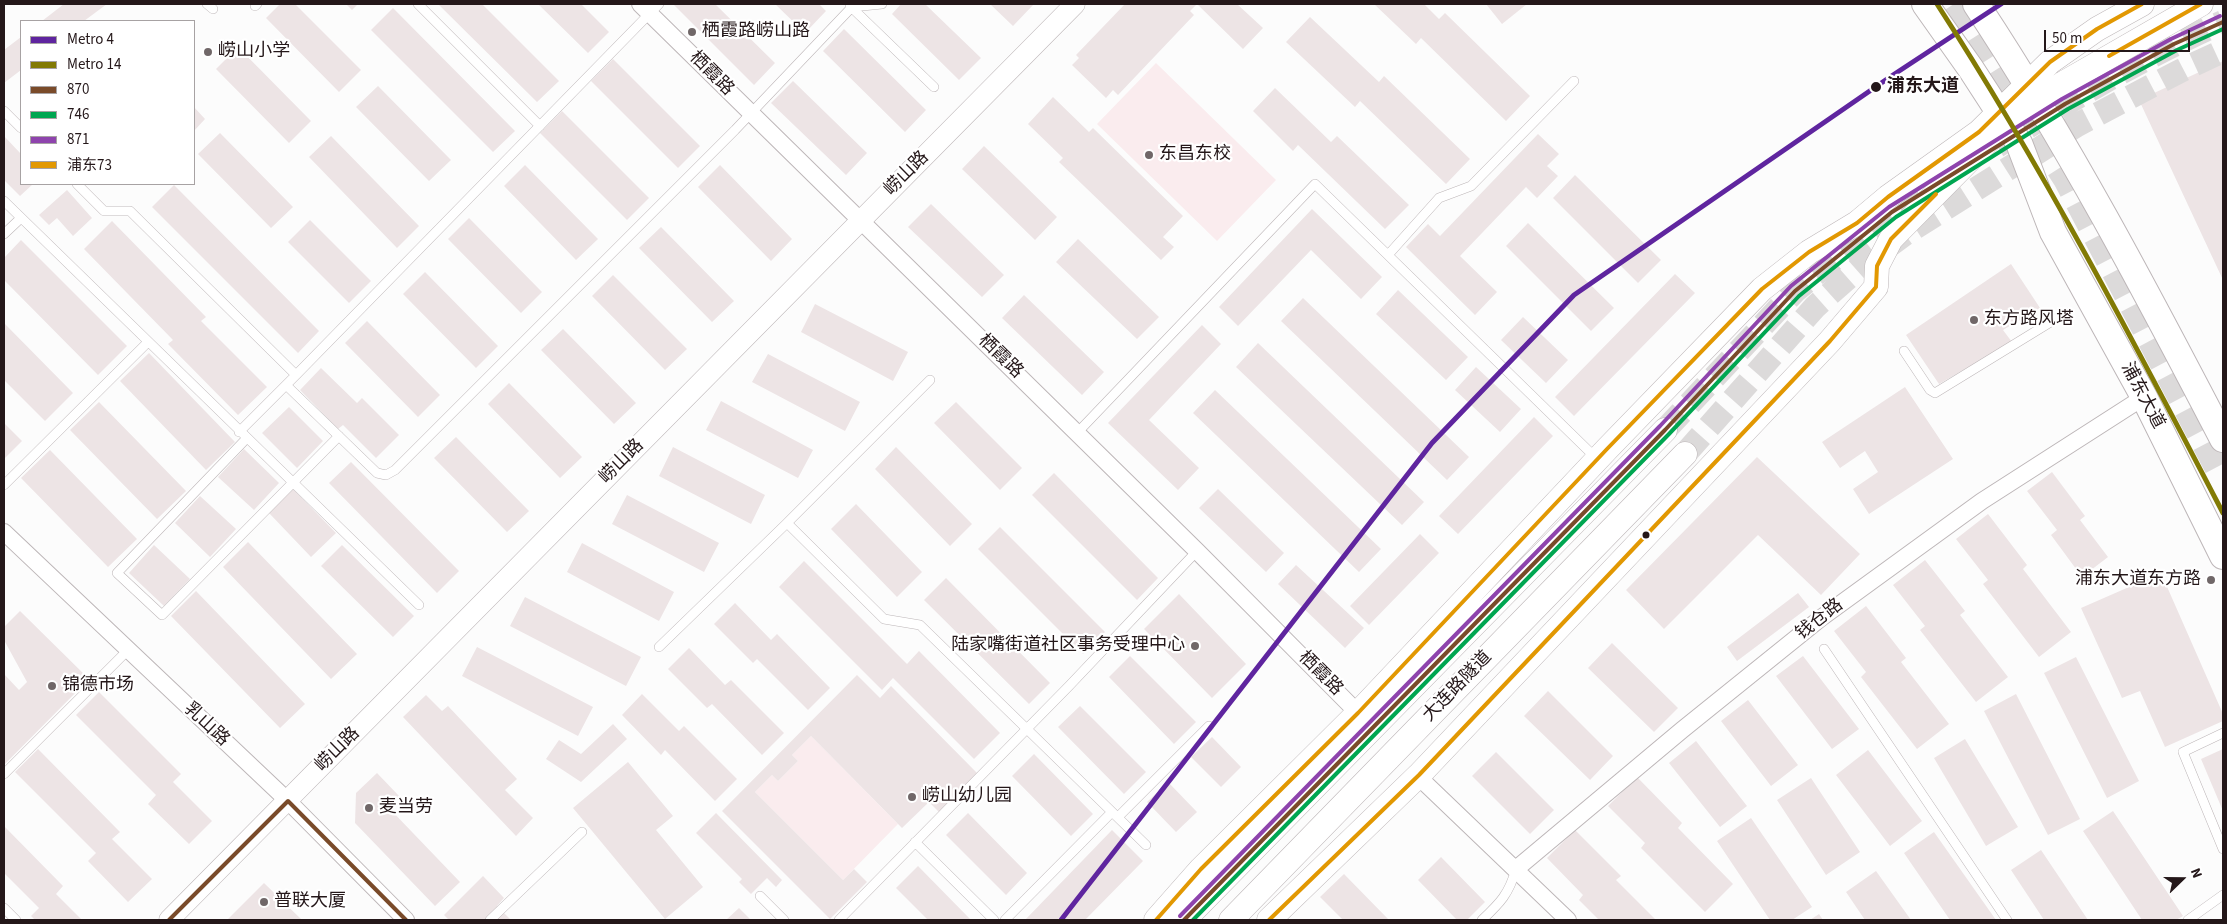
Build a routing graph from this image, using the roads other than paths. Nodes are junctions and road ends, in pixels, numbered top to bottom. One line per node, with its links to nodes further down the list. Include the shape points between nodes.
1 (418, 4): 16 (lane)
2 (882, 4): 8 (lane)
3 (1075, 4): 21 (street, 崂山路)
4 (1925, 4): 15 (main road, 浦东大道)
5 (1976, 4): 12 (main road)
6 (2142, 4): 12 (main road, via 2097,29 2058,57)
7 (2201, 4): 12 (main road, via 2062,84)
8 (850, 6): 11 (lane); 14 (lane)
9 (649, 7): 14 (street, 栖霞路); 16 (lane)
10 (1574, 81): 23 (lane, via 1472,186 1439,198)
11 (934, 87)
12 (2033, 92): 15 (main road); 35 (main road, via 2155,308)
13 (4, 111): 17 (lane)
14 (750, 113): 21 (street, 栖霞路); 34 (lane, via 395,470 386,475 377,473)
15 (2003, 118): 30 (main road, 浦东大道, via 2019,143 2053,232); 37 (main road, via 1888,197 1857,223 1809,252 1762,289); 53 (main road, via 1891,239 1877,266 1876,287 1830,341)
16 (540, 126): 27 (lane)
17 (20, 127)
18 (78, 185): 27 (lane, via 104,211 130,211)
19 (4, 201): 20 (lane)
20 (20, 218): 22 (lane); 25 (lane)
21 (860, 221): 32 (street, 栖霞路); 54 (street, 崂山路)
22 (4, 234)
23 (1388, 254): 32 (lane, via 1315,184); 37 (lane)
24 (2068, 312): 26 (lane, via 1936,394)
25 (148, 342): 33 (lane); 39 (lane)
26 (1904, 351)
27 (296, 375): 29 (lane)
28 (930, 380): 40 (lane)
29 (286, 385): 33 (lane); 34 (lane)
30 (2144, 397): 43 (main road, 浦东大道); 60 (street, 钱仓路, via 1982,501 1821,618)
31 (1665, 430): 73 (main road, 大连路隧道)
32 (1077, 433): 42 (street, 栖霞路)
33 (243, 436): 38 (lane); 38 (lane, via 117,573 162,615)
34 (339, 436): 38 (lane)
35 (2223, 439)
36 (1685, 454): 74 (main road, 大连路隧道)
37 (1598, 460): 48 (main road)
38 (292, 484): 44 (lane)
39 (4, 485)
40 (787, 524): 45 (lane); 50 (lane, via 884,618 920,625)
41 (4, 532): 47 (street, 乳山路)
42 (1197, 551): 48 (street, 栖霞路); 50 (lane)
43 (2223, 556)
44 (419, 605)
45 (658, 647)
46 (1824, 649): 78 (lane)
47 (127, 651): 52 (lane); 54 (street, 乳山路)
48 (1358, 713): 72 (main road, via 1200,869)
49 (1209, 726): 55 (lane)
50 (1026, 730): 55 (lane); 57 (lane)
51 (2223, 733): 59 (lane, via 2183,752)
52 (4, 774)
53 (1419, 774): 60 (street); 75 (main road)
54 (288, 801): 65 (street, 崂山路); 66 (street, 乳山路)
55 (1115, 815): 58 (lane); 71 (lane)
56 (582, 832): 67 (lane)
57 (915, 842): 69 (lane); 70 (lane)
58 (1146, 845)
59 (2223, 849)
60 (1516, 870): 76 (lane, via 1503,900); 77 (street)
61 (2223, 895): 79 (lane)
62 (760, 896): 68 (lane)
63 (4, 908): 64 (lane)
64 (16, 920)
65 (169, 920)
66 (406, 920)
67 (490, 920)
68 (784, 920)
69 (839, 920)
70 (994, 920)
71 (1006, 920)
72 (1156, 920)
73 (1184, 920)
74 (1231, 920)
75 (1269, 920)
76 (1482, 920)
77 (1568, 920)
78 (2007, 920)
79 (2188, 920)

